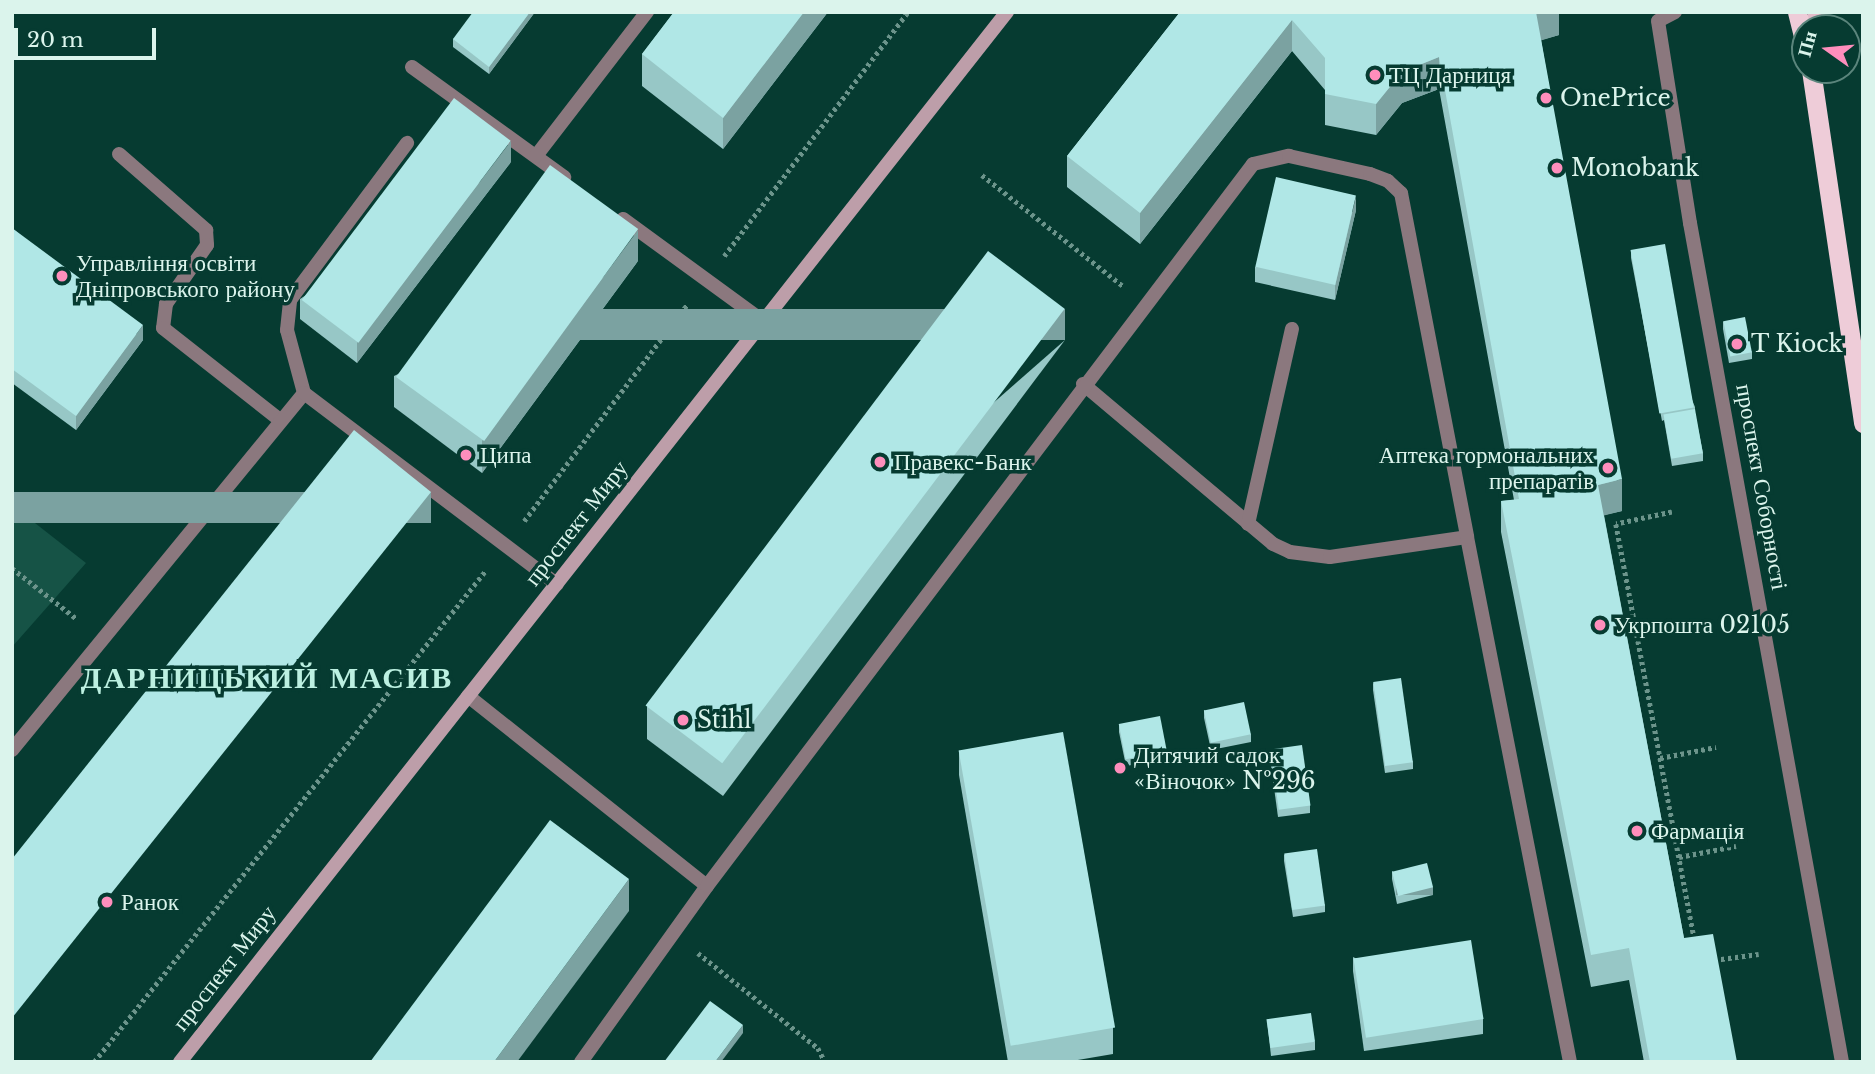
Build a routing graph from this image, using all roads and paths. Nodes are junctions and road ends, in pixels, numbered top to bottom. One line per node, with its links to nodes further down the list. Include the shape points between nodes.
1 (647, 12): 10 (street)
2 (1007, 12): 17 (main road, проспект Миру)
3 (1675, 12): 46 (street, проспект Соборності, via 1658,21 1690,223)
4 (412, 67): 10 (street)
5 (1814, 84): 7 (highway)
6 (1817, 84): 7 (main road)
7 (1817, 99): 22 (highway)
8 (407, 143): 20 (street, via 290,300 287,331)
9 (119, 154): 21 (street, via 206,230 207,245 201,259 166,304 163,328)
10 (536, 156): 11 (street)
11 (555, 170): 13 (street); 14 (street)
12 (982, 175): 16 (path)
13 (576, 186)
14 (541, 187)
15 (609, 209): 17 (street)
16 (1146, 303): 19 (street); 25 (street, via 1253,164 1289,156 1388,181 1401,192 1407,209)
17 (764, 321): 27 (main road, проспект Миру)
18 (1292, 329): 24 (street)
19 (1083, 384): 24 (street); 37 (street)
20 (304, 393): 21 (street); 27 (street)
21 (281, 421): 30 (street)
22 (1863, 423)
23 (1672, 512): 29 (path, via 1616,524)
24 (1248, 524): 25 (street, via 1273,544 1308,558)
25 (1467, 537): 45 (street)
26 (12, 568): 30 (path)
27 (557, 584): 31 (main road, проспект Миру)
28 (1692, 623): 29 (path)
29 (1637, 634): 34 (path)
30 (103, 639): 33 (street)
31 (468, 696): 37 (street); 42 (main road, проспект Миру)
32 (1716, 747): 34 (path)
33 (12, 750)
34 (1660, 758): 36 (path)
35 (1736, 846): 36 (path)
36 (1679, 858): 39 (path)
37 (707, 886): 38 (street)
38 (673, 933): 43 (street); 44 (path, via 818,1048)
39 (1696, 949)
40 (1759, 954): 41 (path)
41 (1710, 960)
42 (180, 1062)
43 (581, 1062)
44 (825, 1062)
45 (1570, 1062)
46 (1842, 1062)

